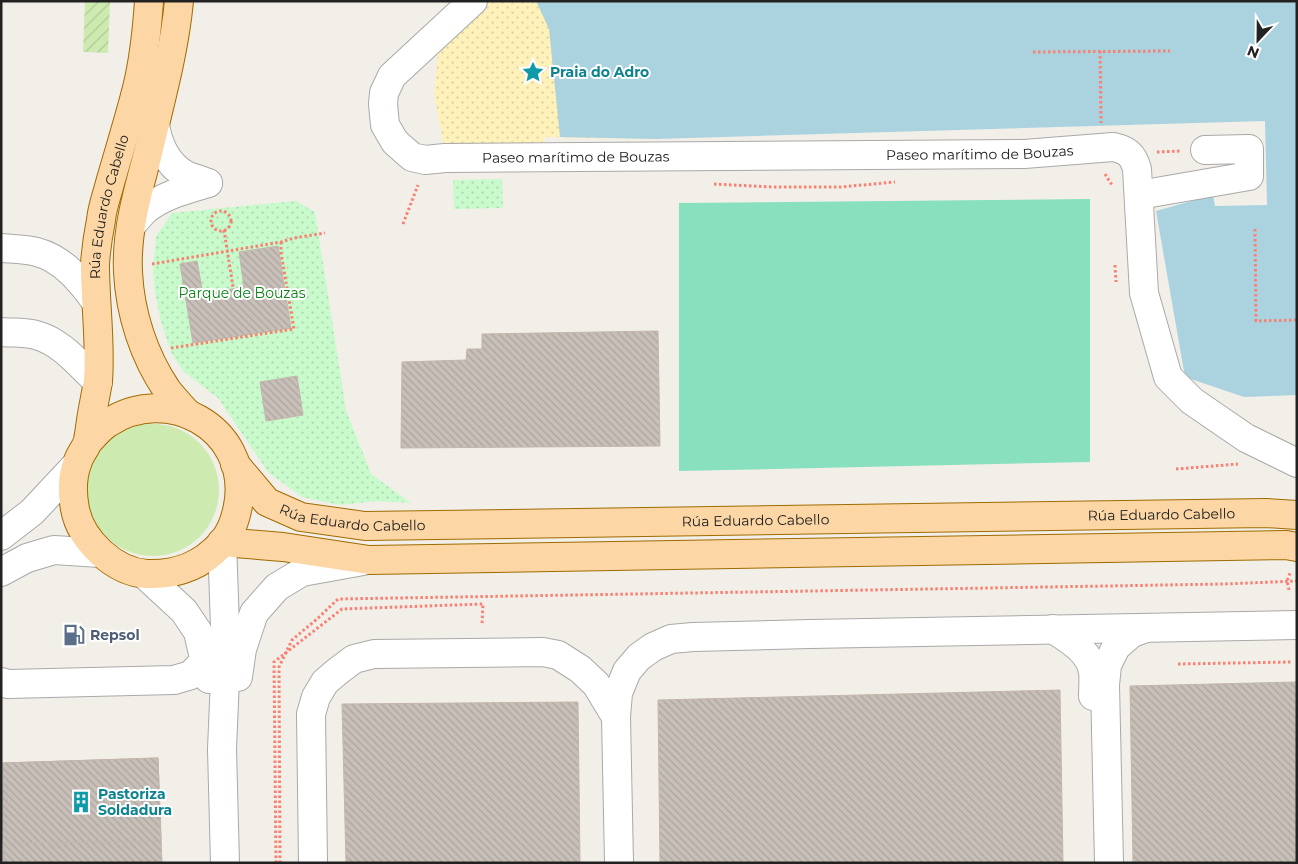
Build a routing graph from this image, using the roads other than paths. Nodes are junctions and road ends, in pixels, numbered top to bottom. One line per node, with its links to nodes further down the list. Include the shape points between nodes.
1 (149, 1): 9 (main road, Rúa Eduardo Cabello, via 137,88 101,217 95,261)
2 (179, 1): 4 (main road, Rúa Eduardo Cabello, via 167,75)
3 (473, 1): 6 (street, Paseo marítimo de Bouzas, via 392,76 384,93 385,125 395,142 412,157 425,160 1024,154 1113,147 1129,153 1135,160 1137,169)
4 (155, 123): 7 (main road, Rúa Eduardo Cabello); 7 (street, via 156,136 172,164 184,174 208,183 156,202)
5 (1205, 150): 6 (street, via 1249,149 1249,176)
6 (1127, 193): 14 (street, via 1144,294 1168,377 1192,401 1246,438)
7 (131, 226): 12 (main road, Rúa Eduardo Cabello, via 128,272 137,324 154,366)
8 (1, 248): 9 (street, via 38,252 56,261 80,280)
9 (96, 302): 11 (main road, Rúa Eduardo Cabello)
10 (1, 332): 11 (street, via 38,335 52,342 63,348)
11 (98, 382): 13 (main road, Rúa Eduardo Cabello)
12 (187, 413): 13 (main road, via 159,407 132,411 106,423); 15 (main road, via 208,425 225,442)
13 (82, 454): 17 (street, via 32,512); 20 (main road, via 72,489 75,512 85,535)
14 (1297, 463)
15 (235, 464): 16 (main road, Rúa Eduardo Cabello, via 267,502 301,517 365,526 1266,512); 18 (main road, via 240,488 237,512)
16 (1297, 515)
17 (1, 536)
18 (222, 542): 21 (main road); 23 (main road, via 189,568); 30 (street, via 226,655)
19 (1297, 547): 21 (main road)
20 (100, 553): 22 (street, via 54,550 27,558); 23 (main road, via 120,566)
21 (369, 560): 30 (street, via 302,572 277,586 254,613 242,649)
22 (1, 572)
23 (144, 574): 27 (street, via 184,611 198,632)
24 (1297, 625): 25 (street)
25 (1148, 628): 26 (street); 35 (street, via 1132,633 1116,647 1107,665)
26 (1053, 629): 29 (street, via 671,639 639,657 627,671 618,693); 34 (street, via 1079,647 1093,671)
27 (205, 660): 28 (street, via 191,675 174,680); 30 (street)
28 (1, 682)
29 (616, 718): 32 (street, via 596,684 558,655 543,652 400,653 354,659 324,682 311,714); 33 (street)
30 (222, 749): 31 (street)
31 (225, 863)
32 (312, 863)
33 (619, 863)
34 (1096, 863)
35 (1109, 863)

